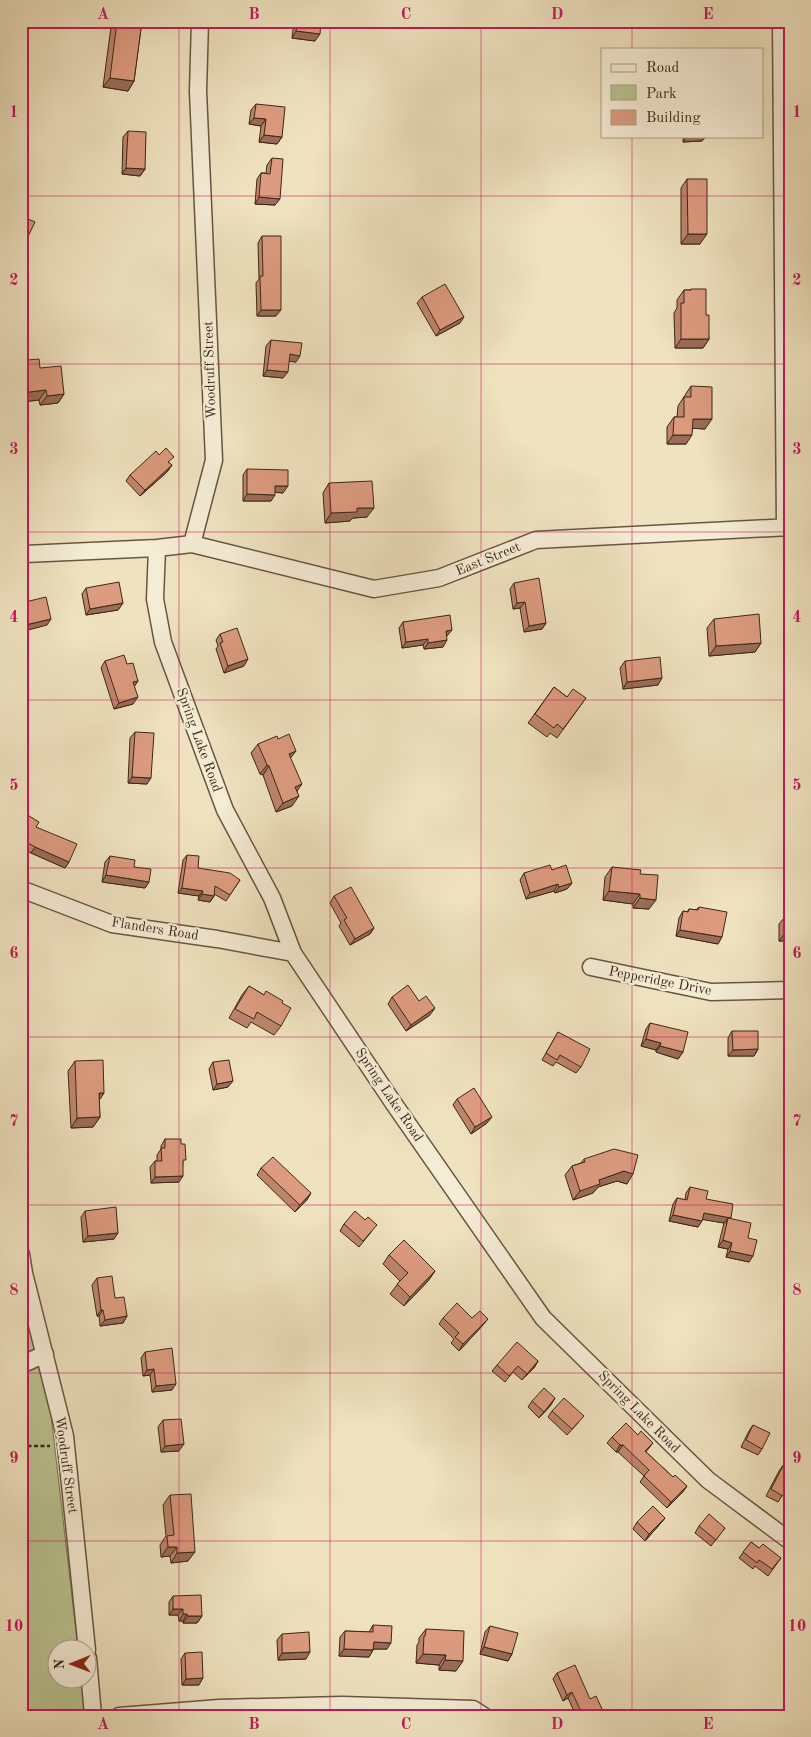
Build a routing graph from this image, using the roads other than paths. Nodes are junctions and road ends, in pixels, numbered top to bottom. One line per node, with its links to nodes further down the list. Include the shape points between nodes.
1 (200, 21): 4 (street, Woodruff Street, via 198,91 214,460)
2 (781, 21): 3 (street)
3 (788, 527): 4 (street, East Street, via 536,540 439,578 374,589)
4 (192, 544): 5 (street)
5 (157, 548): 6 (street); 8 (street, Spring Lake Road, via 155,599 163,642 225,810 272,898)
6 (21, 556)
7 (21, 889): 8 (street, Flanders Road, via 112,924)
8 (293, 953): 14 (street, Spring Lake Road, via 543,1318 708,1480)
9 (591, 967): 10 (street, Pepperidge Drive, via 711,992)
10 (790, 990)
11 (21, 1254): 12 (street, Woodruff Street)
12 (45, 1354): 13 (street); 15 (street, Woodruff Street, via 66,1445)
13 (21, 1365)
14 (790, 1541)
15 (86, 1640)
16 (91, 1690): 17 (street)
17 (93, 1716)
18 (119, 1716): 19 (street, via 219,1708 342,1705 474,1709)
19 (484, 1716)

